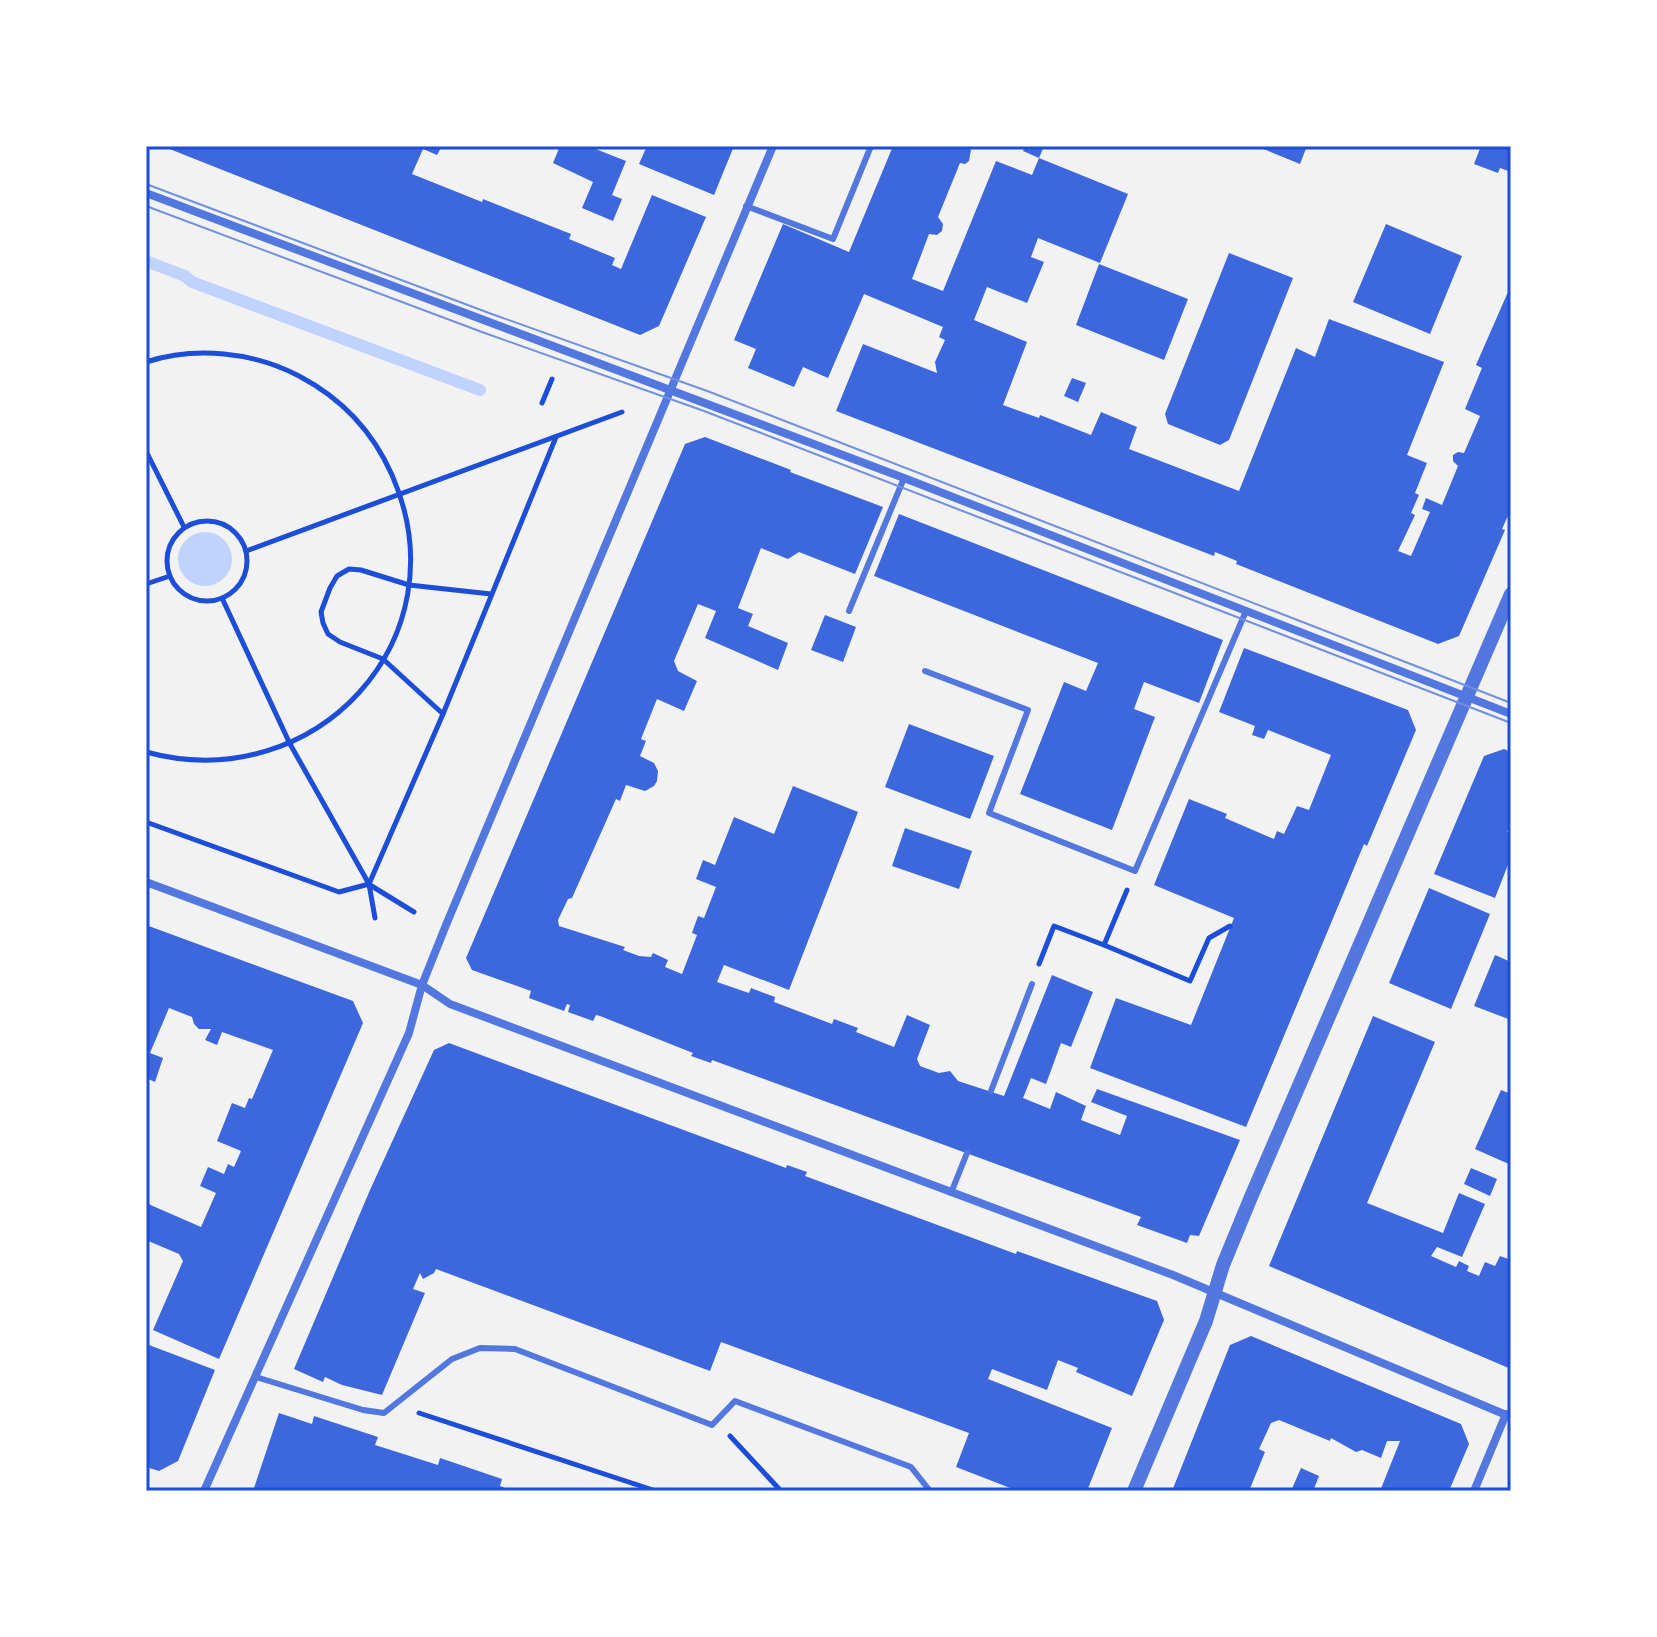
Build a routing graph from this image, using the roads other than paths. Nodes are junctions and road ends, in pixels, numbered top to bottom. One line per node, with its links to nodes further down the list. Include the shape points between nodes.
1 (773, 146): 4 (street)
2 (871, 146): 4 (lane, via 833,239)
3 (146, 193): 5 (street)
4 (746, 206): 5 (street)
5 (669, 389): 6 (street); 15 (street)
6 (904, 478): 8 (lane); 9 (street)
7 (1511, 594): 11 (street)
8 (849, 611)
9 (1246, 611): 10 (lane, via 1135,871 989,813 1028,710); 11 (street)
10 (925, 671)
11 (1467, 697): 12 (street); 19 (street, via 1251,1197)
12 (1511, 714)
13 (146, 882): 15 (street)
14 (1032, 984): 16 (lane)
15 (422, 985): 18 (street, via 450,1004); 20 (street, via 409,1033)
16 (991, 1091)
17 (967, 1153): 18 (lane)
18 (951, 1193): 19 (street)
19 (1216, 1293): 21 (street); 24 (street)
20 (256, 1377): 22 (street); 23 (lane, via 384,1413 452,1359 480,1348 515,1349 712,1425 735,1401 911,1467)
21 (1508, 1416): 25 (street)
22 (204, 1491)
23 (930, 1491)
24 (1134, 1491)
25 (1474, 1491)

